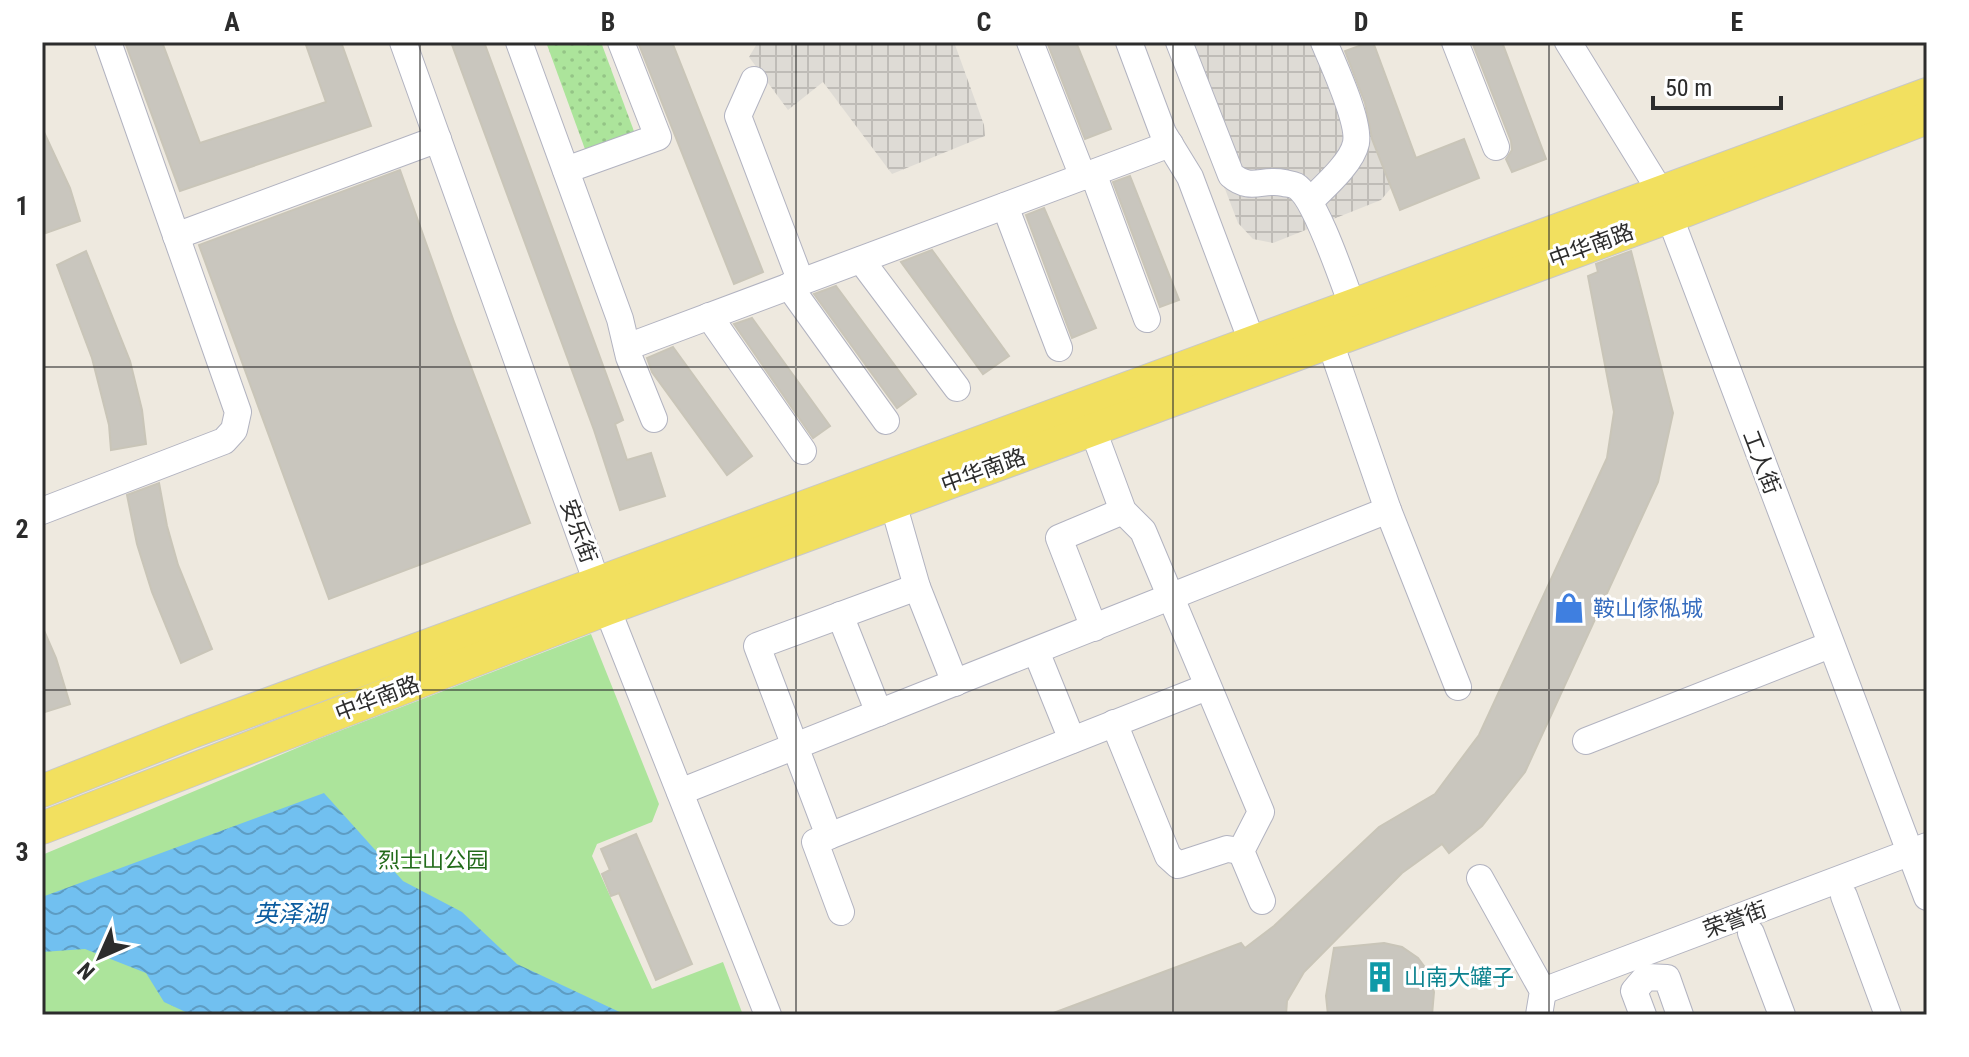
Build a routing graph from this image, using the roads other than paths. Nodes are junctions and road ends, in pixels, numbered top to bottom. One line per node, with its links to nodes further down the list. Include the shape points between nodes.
1 (108, 42): 22 (street)
2 (403, 42): 14 (street, 安乐街)
3 (519, 42): 17 (street)
4 (621, 42): 17 (street, via 658,137)
5 (1030, 42): 18 (street)
6 (1129, 42): 15 (street)
7 (1179, 42): 19 (street, via 1231,175 1251,185 1296,186)
8 (1455, 42): 16 (street)
9 (1568, 42): 20 (street, 工人街)
10 (1332, 44): 19 (street, via 1356,142 1342,168)
11 (754, 80): 24 (street, via 738,116)
12 (1927, 94): 20 (main road, 中华南路)
13 (1927, 118): 20 (main road, 中华南路)
14 (438, 139): 22 (street); 42 (street, 安乐街)
15 (1170, 144): 18 (street); 28 (street, via 1190,177)
16 (1496, 147)
17 (566, 170): 30 (street)
18 (1088, 175): 21 (street); 27 (street)
19 (1310, 201): 25 (street)
20 (1665, 204): 25 (main road, 中华南路); 29 (main road, 中华南路); 46 (street, 工人街)
21 (1005, 206): 23 (street); 31 (street)
22 (176, 236): 39 (street, via 238,412 234,430 224,441)
23 (861, 260): 24 (street); 32 (street)
24 (795, 284): 26 (street); 34 (street)
25 (1352, 305): 28 (main road, 中华南路)
26 (709, 316): 30 (street); 36 (street)
27 (1147, 319)
28 (1252, 342): 42 (main road, 中华南路)
29 (1330, 342): 35 (main road, 中华南路); 38 (street)
30 (627, 347): 33 (street)
31 (1059, 348)
32 (957, 388)
33 (654, 419)
34 (886, 421)
35 (1093, 430): 37 (main road, 中华南路); 40 (street)
36 (803, 451)
37 (893, 503): 41 (street); 42 (main road, 中华南路)
38 (1388, 510): 43 (street); 50 (street)
39 (42, 511)
40 (1123, 511): 43 (street, via 1143,531); 45 (street, via 1059,538)
41 (917, 587): 44 (street); 48 (street)
42 (602, 596): 56 (main road, 中华南路, via 192,732); 57 (street, 安乐街); 58 (main road, 中华南路)
43 (1170, 598): 45 (street); 49 (street)
44 (840, 615): 51 (street); 55 (street, via 757,646)
45 (1094, 628): 47 (street)
46 (1830, 645): 54 (street); 60 (street, 工人街)
47 (1036, 651): 48 (street); 53 (street)
48 (955, 683): 51 (street)
49 (1207, 687): 52 (street); 61 (street, via 1261,812)
50 (1458, 687)
51 (879, 713): 55 (street)
52 (1114, 723): 53 (street); 61 (street, via 1168,856 1178,865 1227,849)
53 (1072, 740): 59 (street)
54 (1586, 741)
55 (797, 746): 57 (street); 59 (street)
56 (42, 791)
57 (680, 792): 69 (street, 安乐街)
58 (42, 828)
59 (829, 836): 66 (street, via 815,842)
60 (1918, 850): 64 (street, 工人街); 68 (street, 荣誉街)
61 (1241, 851): 65 (street)
62 (1480, 878): 68 (street)
63 (1844, 896): 73 (street)
64 (1927, 897)
65 (1262, 901)
66 (841, 912)
67 (1751, 933): 72 (street)
68 (1541, 1003)
69 (768, 1015)
70 (1643, 1015): 71 (street, via 1634,991 1646,977 1667,978)
71 (1680, 1015)
72 (1782, 1015)
73 (1888, 1015)

